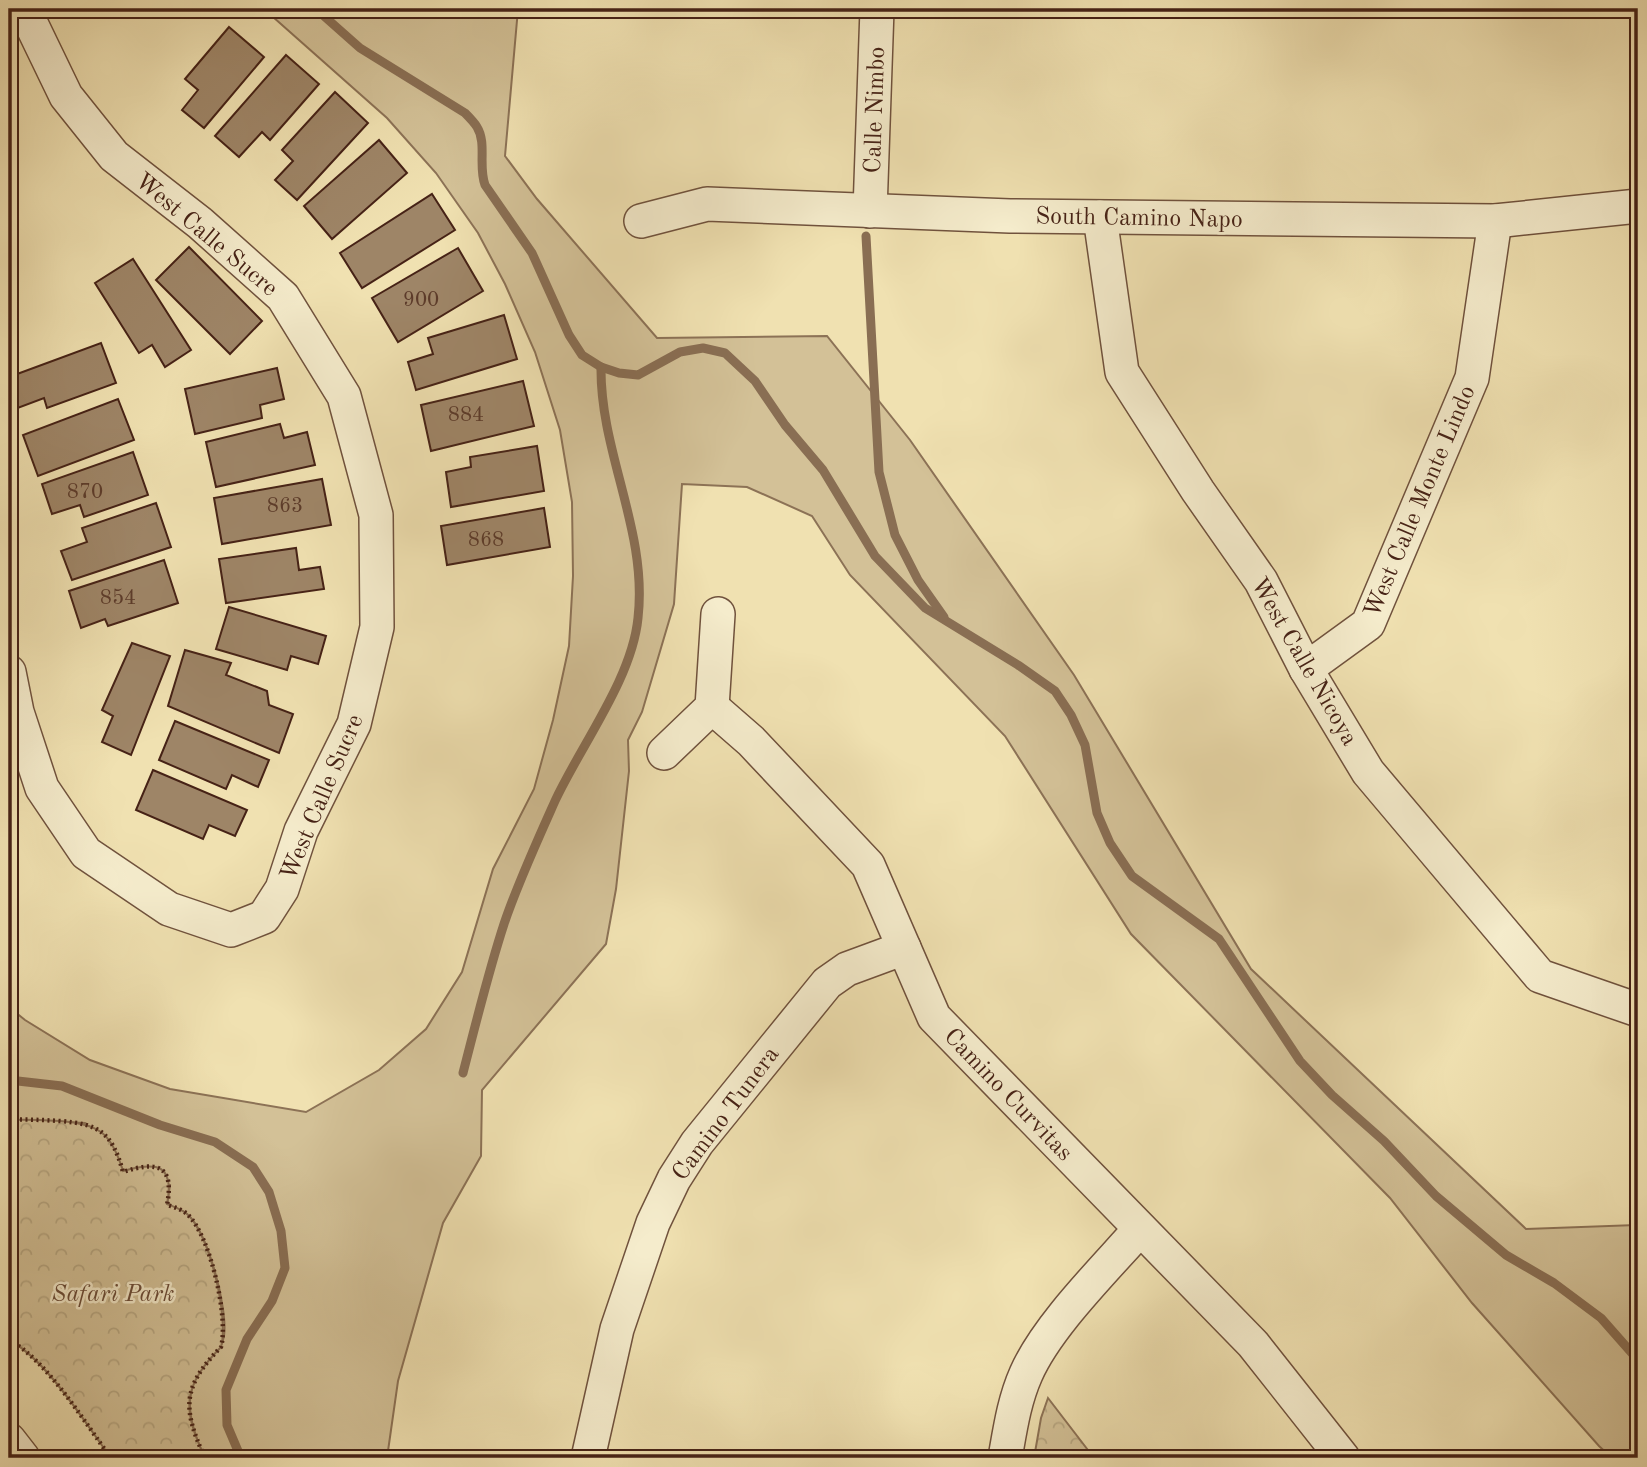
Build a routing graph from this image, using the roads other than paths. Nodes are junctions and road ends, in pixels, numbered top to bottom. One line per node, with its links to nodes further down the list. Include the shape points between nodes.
1 (24, 9): 10 (street, West Calle Sucre, via 66,96 114,156 200,223 283,297 344,397 376,516 377,627 354,724 302,831 282,889 264,917 231,930 169,909 86,853 42,788)
2 (877, 9): 4 (street, Calle Nimbo)
3 (1638, 206): 6 (street, South Camino Napo)
4 (870, 211): 5 (street, South Camino Napo); 7 (street, South Camino Napo, via 708,204)
5 (1100, 217): 6 (street, South Camino Napo); 9 (street, West Calle Nicoya, via 1122,372 1261,581)
6 (1495, 220): 9 (street, West Calle Monte Lindo, via 1472,378 1368,624)
7 (640, 221)
8 (718, 614): 11 (street)
9 (1306, 669): 14 (street, West Calle Nicoya, via 1368,772 1540,976)
10 (9, 672)
11 (712, 707): 12 (street); 13 (street, Camino Curvitas, via 751,741 868,865)
12 (664, 753)
13 (904, 948): 15 (street, Camino Curvitas, via 934,1017); 18 (street, Camino Tunera, via 848,969 827,983 697,1143 674,1179 649,1233 617,1329)
14 (1638, 1010)
15 (1140, 1229): 19 (street, via 1054,1328 1026,1373 1012,1412); 20 (street, Camino Curvitas, via 1253,1344)
16 (9, 1440): 17 (street)
17 (23, 1458)
18 (587, 1458)
19 (1005, 1458)
20 (1343, 1458)

